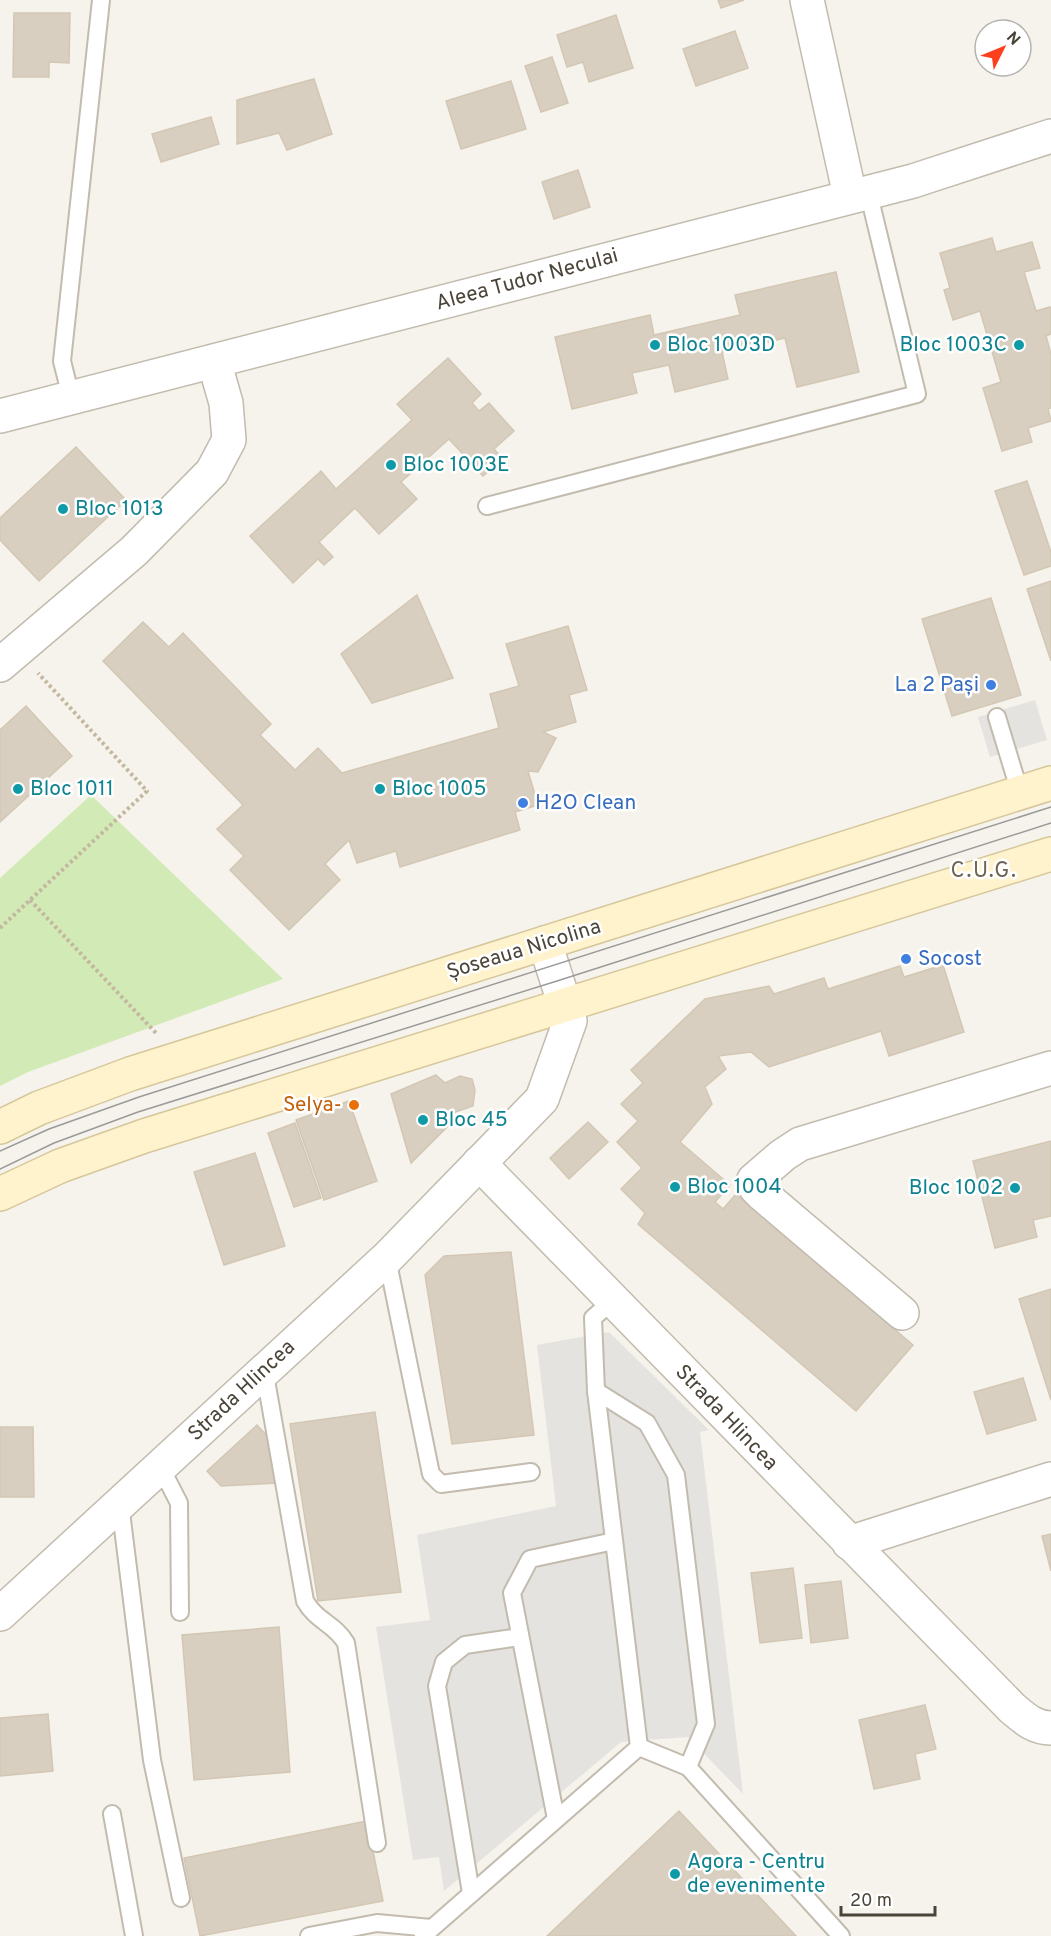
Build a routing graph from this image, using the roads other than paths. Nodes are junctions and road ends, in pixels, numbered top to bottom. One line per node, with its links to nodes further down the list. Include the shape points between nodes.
1 (101, 0): 6 (lane, via 62,361)
2 (807, 0): 4 (street)
3 (1050, 142): 4 (street, Aleea Tudor Neculai)
4 (859, 193): 5 (street, Aleea Tudor Neculai); 8 (lane, via 917,394)
5 (214, 361): 6 (street, Aleea Tudor Neculai); 9 (street, via 226,403 229,440 212,472 134,551)
6 (71, 397): 7 (street, Aleea Tudor Neculai)
7 (0, 416)
8 (488, 506)
9 (8, 658)
10 (997, 717): 12 (lane)
11 (1051, 783): 12 (main road, Șoseaua Nicolina)
12 (1020, 794): 14 (main road, Șoseaua Nicolina)
13 (1051, 854): 15 (main road)
14 (545, 943): 15 (street, Strada Hlincea); 17 (main road, Șoseaua Nicolina, via 179,1058 39,1108)
15 (564, 1004): 18 (street, Strada Hlincea, via 570,1021 542,1099); 19 (main road, via 144,1136 60,1166)
16 (1051, 1068): 22 (street, via 800,1144 754,1180 763,1195)
17 (0, 1127)
18 (479, 1163): 20 (street, Strada Hlincea); 21 (street, Strada Hlincea)
19 (0, 1194)
20 (387, 1258): 23 (street, Strada Hlincea); 26 (lane, via 431,1474 441,1484)
21 (612, 1301): 24 (lane, via 593,1318); 30 (street, Strada Hlincea)
22 (902, 1313)
23 (264, 1369): 25 (street, Strada Hlincea); 39 (lane, via 305,1601 312,1613 339,1631 346,1642)
24 (596, 1391): 29 (lane); 36 (lane, via 647,1423 676,1475 706,1724)
25 (160, 1466): 28 (street, Strada Hlincea); 31 (lane, via 179,1503)
26 (531, 1472)
27 (1051, 1479): 30 (street)
28 (119, 1503): 32 (street, Strada Hlincea); 41 (lane, via 152,1760)
29 (614, 1541): 33 (lane, via 530,1559 512,1593); 35 (lane)
30 (849, 1543): 34 (street, Strada Hlincea, via 1012,1708 1028,1722)
31 (180, 1612)
32 (0, 1614)
33 (520, 1637): 38 (lane); 40 (lane, via 465,1645 444,1662 437,1686)
34 (1051, 1728)
35 (639, 1747): 36 (lane); 38 (lane)
36 (688, 1767): 45 (lane)
37 (112, 1814): 43 (lane)
38 (556, 1820): 40 (lane)
39 (377, 1843)
40 (471, 1893): 42 (lane)
41 (180, 1898)
42 (427, 1932): 44 (lane, via 377,1923)
43 (134, 1936)
44 (309, 1936)
45 (841, 1936)

